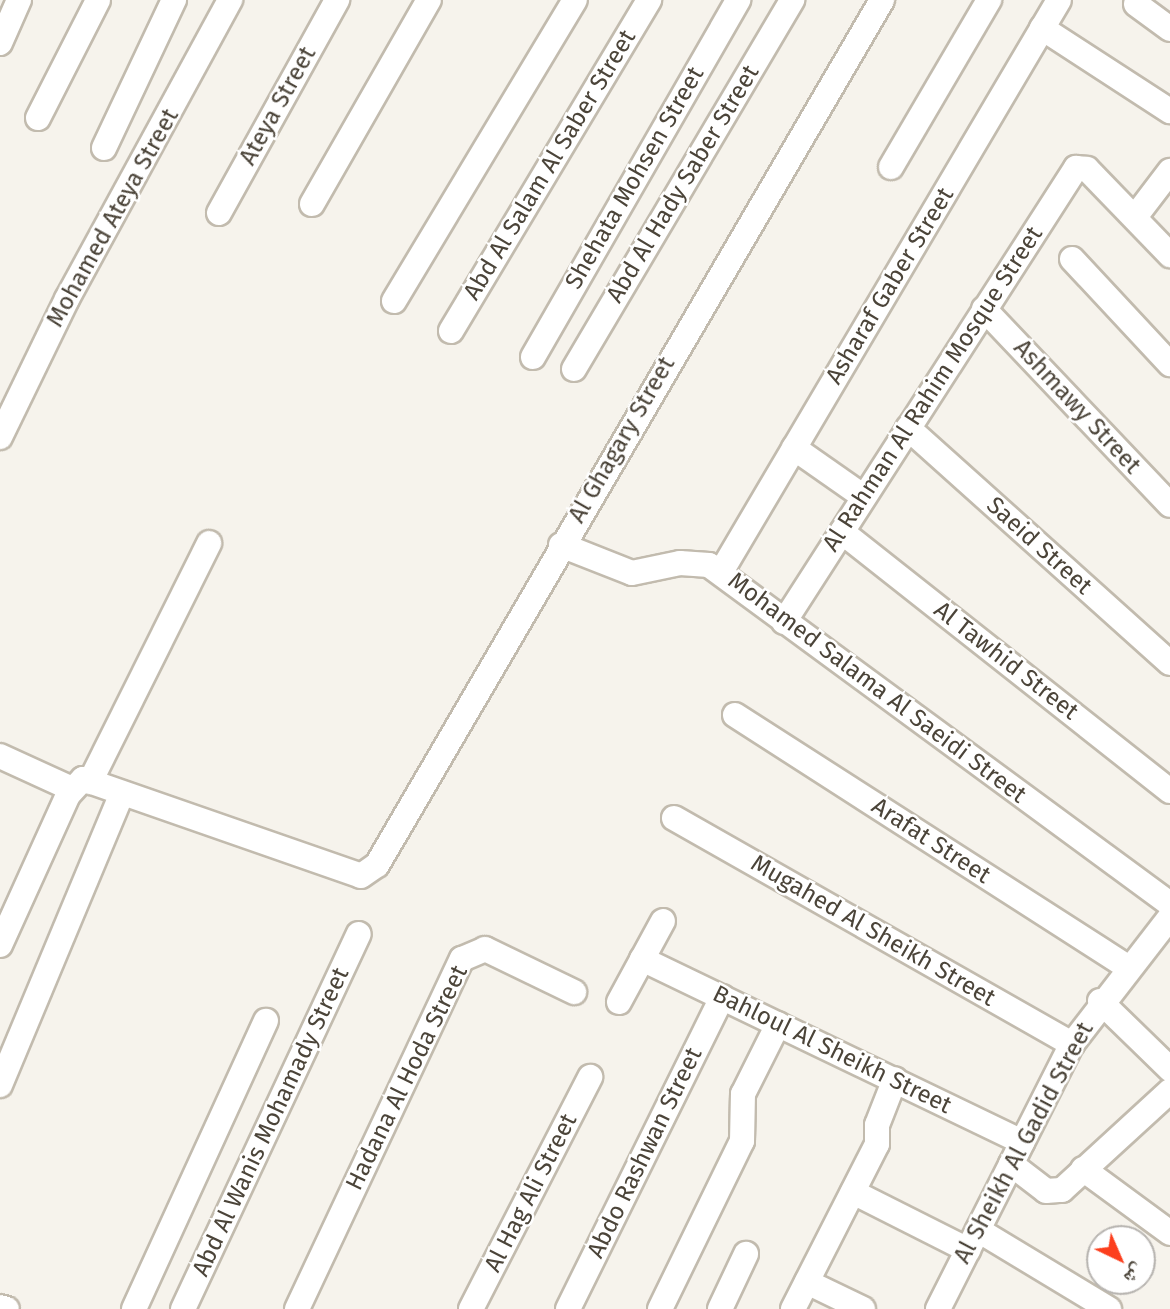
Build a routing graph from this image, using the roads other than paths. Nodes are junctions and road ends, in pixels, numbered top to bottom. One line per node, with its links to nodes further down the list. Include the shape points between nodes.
1 (19, 0): 17 (street)
2 (98, 0): 19 (street)
3 (174, 0): 20 (street)
4 (230, 0): 35 (street, Mohamed Ateya Street, via 66,299)
5 (337, 0): 24 (street, Ateya Street)
6 (429, 0): 23 (street)
7 (575, 0): 28 (street)
8 (649, 0): 30 (street, Abd Al Salam Al Saber Street)
9 (738, 0): 31 (street, Shehata Mohsen Street)
10 (792, 0): 33 (street, Abd Al Hady Saber Street)
11 (881, 0): 41 (street, Al Ghagary Street)
12 (989, 0): 21 (street)
13 (1059, 0): 15 (street, Asharaf Gaber Street)
14 (1136, 4): 16 (street)
15 (1042, 28): 18 (street); 36 (street, Asharaf Gaber Street)
16 (1170, 29)
17 (0, 43)
18 (1170, 111)
19 (38, 118)
20 (104, 148)
21 (891, 167)
22 (1170, 171): 25 (street)
23 (312, 204)
24 (219, 213)
25 (1135, 217): 26 (street); 29 (street, Al Rahman Al Rahim Mosque Street, via 1087,169 1076,168)
26 (1170, 255)
27 (1072, 259): 32 (street)
28 (394, 301)
29 (984, 309): 34 (street, Al Rahman Al Rahim Mosque Street); 38 (street, Ashmawy Street)
30 (451, 331)
31 (533, 357)
32 (1170, 365)
33 (574, 369)
34 (908, 428): 37 (street, Al Rahman Al Rahim Mosque Street); 44 (street, Saeid Street)
35 (0, 437)
36 (794, 448): 37 (street); 42 (street, Asharaf Gaber Street)
37 (864, 497): 39 (street, Al Rahman Al Rahim Mosque Street)
38 (1170, 506)
39 (842, 531): 43 (street, Al Rahman Al Rahim Mosque Street); 48 (street, Al Tawhid Street)
40 (209, 543): 47 (street)
41 (561, 545): 42 (street, Mohamed Salama Al Saeidi Street, via 632,573 693,562); 49 (street, Al Ghagary Street, via 385,854 361,876)
42 (721, 572): 43 (street, Mohamed Salama Al Saeidi Street)
43 (785, 622): 51 (street, Mohamed Salama Al Saeidi Street)
44 (1170, 663)
45 (735, 715): 57 (street, Arafat Street)
46 (0, 756): 47 (street)
47 (81, 785): 49 (street); 55 (street)
48 (1170, 791)
49 (122, 793): 68 (street)
50 (674, 818): 64 (street, Mugahed Al Sheikh Street)
51 (1170, 904)
52 (1170, 917): 57 (street, Al Sheikh Al Gadid Street)
53 (663, 922): 56 (street)
54 (359, 934): 80 (street, Abd Al Wanis Mohamady Street)
55 (0, 945)
56 (642, 959): 59 (street, Bahloul Al Sheikh Street); 61 (street)
57 (1127, 967): 60 (street, Al Sheikh Al Gadid Street)
58 (573, 992): 81 (street, Hadana Al Hoda Street, via 485,949 462,959)
59 (722, 997): 63 (street, Bahloul Al Sheikh Street); 83 (street, Abdo Rashwan Street)
60 (1100, 1001): 64 (street, Al Sheikh Al Gadid Street); 65 (street)
61 (619, 1002)
62 (266, 1021): 79 (street)
63 (778, 1024): 67 (street, Bahloul Al Sheikh Street); 84 (street, via 743,1094 742,1141)
64 (1072, 1044): 70 (street, Al Sheikh Al Gadid Street)
65 (1170, 1069)
66 (590, 1077): 82 (street, Al Hag Ali Street)
67 (895, 1079): 70 (street, Bahloul Al Sheikh Street); 72 (street, via 877,1125 877,1144)
68 (0, 1085)
69 (1164, 1107): 71 (street, Bahloul Al Sheikh Street)
70 (1016, 1153): 71 (street, Bahloul Al Sheikh Street, via 1051,1192 1062,1191); 74 (street, Al Sheikh Al Gadid Street)
71 (1083, 1169): 73 (street)
72 (853, 1192): 74 (street); 76 (street)
73 (1170, 1233)
74 (973, 1240): 88 (street, Al Sheikh Al Gadid Street); 89 (street)
75 (746, 1254): 85 (street)
76 (807, 1282): 86 (street); 87 (street)
77 (0, 1307): 78 (street)
78 (7, 1309)
79 (134, 1309)
80 (183, 1309)
81 (297, 1309)
82 (471, 1309)
83 (568, 1309)
84 (660, 1309)
85 (720, 1309)
86 (793, 1309)
87 (863, 1309)
88 (939, 1309)
89 (1109, 1309)

